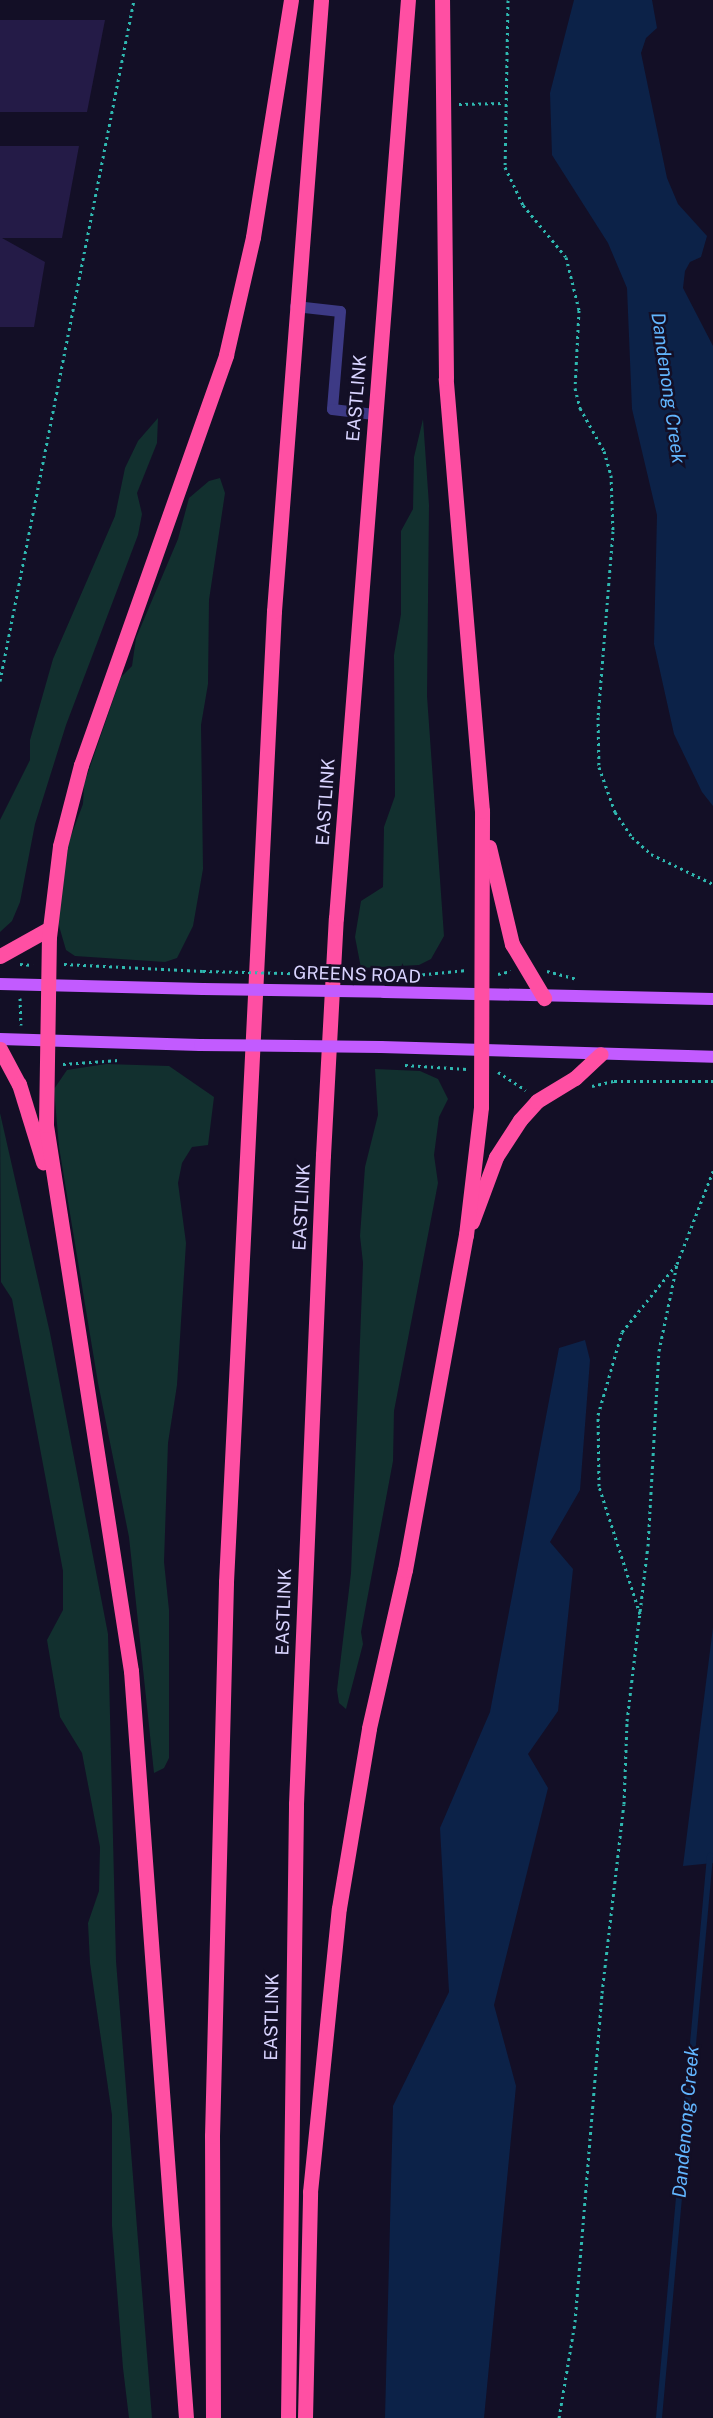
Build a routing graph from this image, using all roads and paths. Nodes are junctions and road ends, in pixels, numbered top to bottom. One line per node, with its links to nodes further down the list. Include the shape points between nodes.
1 (134, 0): 11 (path)
2 (291, 0): 14 (highway, via 256,220 226,355 81,765 60,846)
3 (321, 0): 9 (highway)
4 (408, 0): 10 (highway, EASTLINK)
5 (442, 0): 8 (highway)
6 (508, 0): 7 (path)
7 (504, 103): 8 (path); 13 (path, via 503,149 511,187 552,235 566,257 575,287 579,310 575,388 580,408 604,451 611,475 613,531 598,717 604,788 632,837 651,854)
8 (442, 104): 12 (highway, via 446,378)
9 (296, 306): 10 (lane, via 340,311 332,409); 43 (highway, via 274,611 226,1582 212,2136)
10 (374, 414): 44 (highway, EASTLINK, via 336,918 303,1577 289,2096)
11 (0, 681)
12 (482, 811): 23 (highway); 24 (highway, via 512,944)
13 (713, 884)
14 (50, 928): 15 (highway); 17 (highway)
15 (14, 950): 16 (highway); 18 (path)
16 (0, 956)
17 (48, 964): 18 (path); 19 (path, bridge); 22 (highway)
18 (20, 965): 21 (path)
19 (336, 974)
20 (0, 984): 21 (main road, GREENS ROAD)
21 (20, 984): 22 (main road, GREENS ROAD); 27 (path)
22 (48, 985): 23 (main road, GREENS ROAD, bridge); 28 (highway)
23 (482, 995): 24 (main road, GREENS ROAD); 29 (highway)
24 (544, 998): 25 (main road, GREENS ROAD)
25 (712, 999)
26 (0, 1039): 27 (main road)
27 (22, 1040): 28 (main road)
28 (46, 1040): 29 (main road, bridge); 34 (highway)
29 (482, 1049): 31 (main road); 39 (highway, via 479,1138)
30 (0, 1050): 38 (highway, via 22,1093)
31 (601, 1054): 32 (main road); 39 (highway, via 575,1078 537,1101 505,1140)
32 (711, 1057)
33 (125, 1060): 34 (path)
34 (45, 1065): 38 (highway, via 46,1125)
35 (706, 1081): 36 (path)
36 (713, 1082)
37 (713, 1171): 40 (path)
38 (57, 1214): 42 (highway, via 117,1558 131,1671)
39 (466, 1234): 45 (highway, via 405,1570 369,1728 339,1908 310,2192)
40 (677, 1264): 41 (path, via 659,1351); 41 (path, via 622,1332 598,1415 599,1486)
41 (641, 1617): 46 (path, via 601,2002 575,2322)
42 (186, 2418)
43 (213, 2418)
44 (288, 2418)
45 (305, 2418)
46 (559, 2418)

